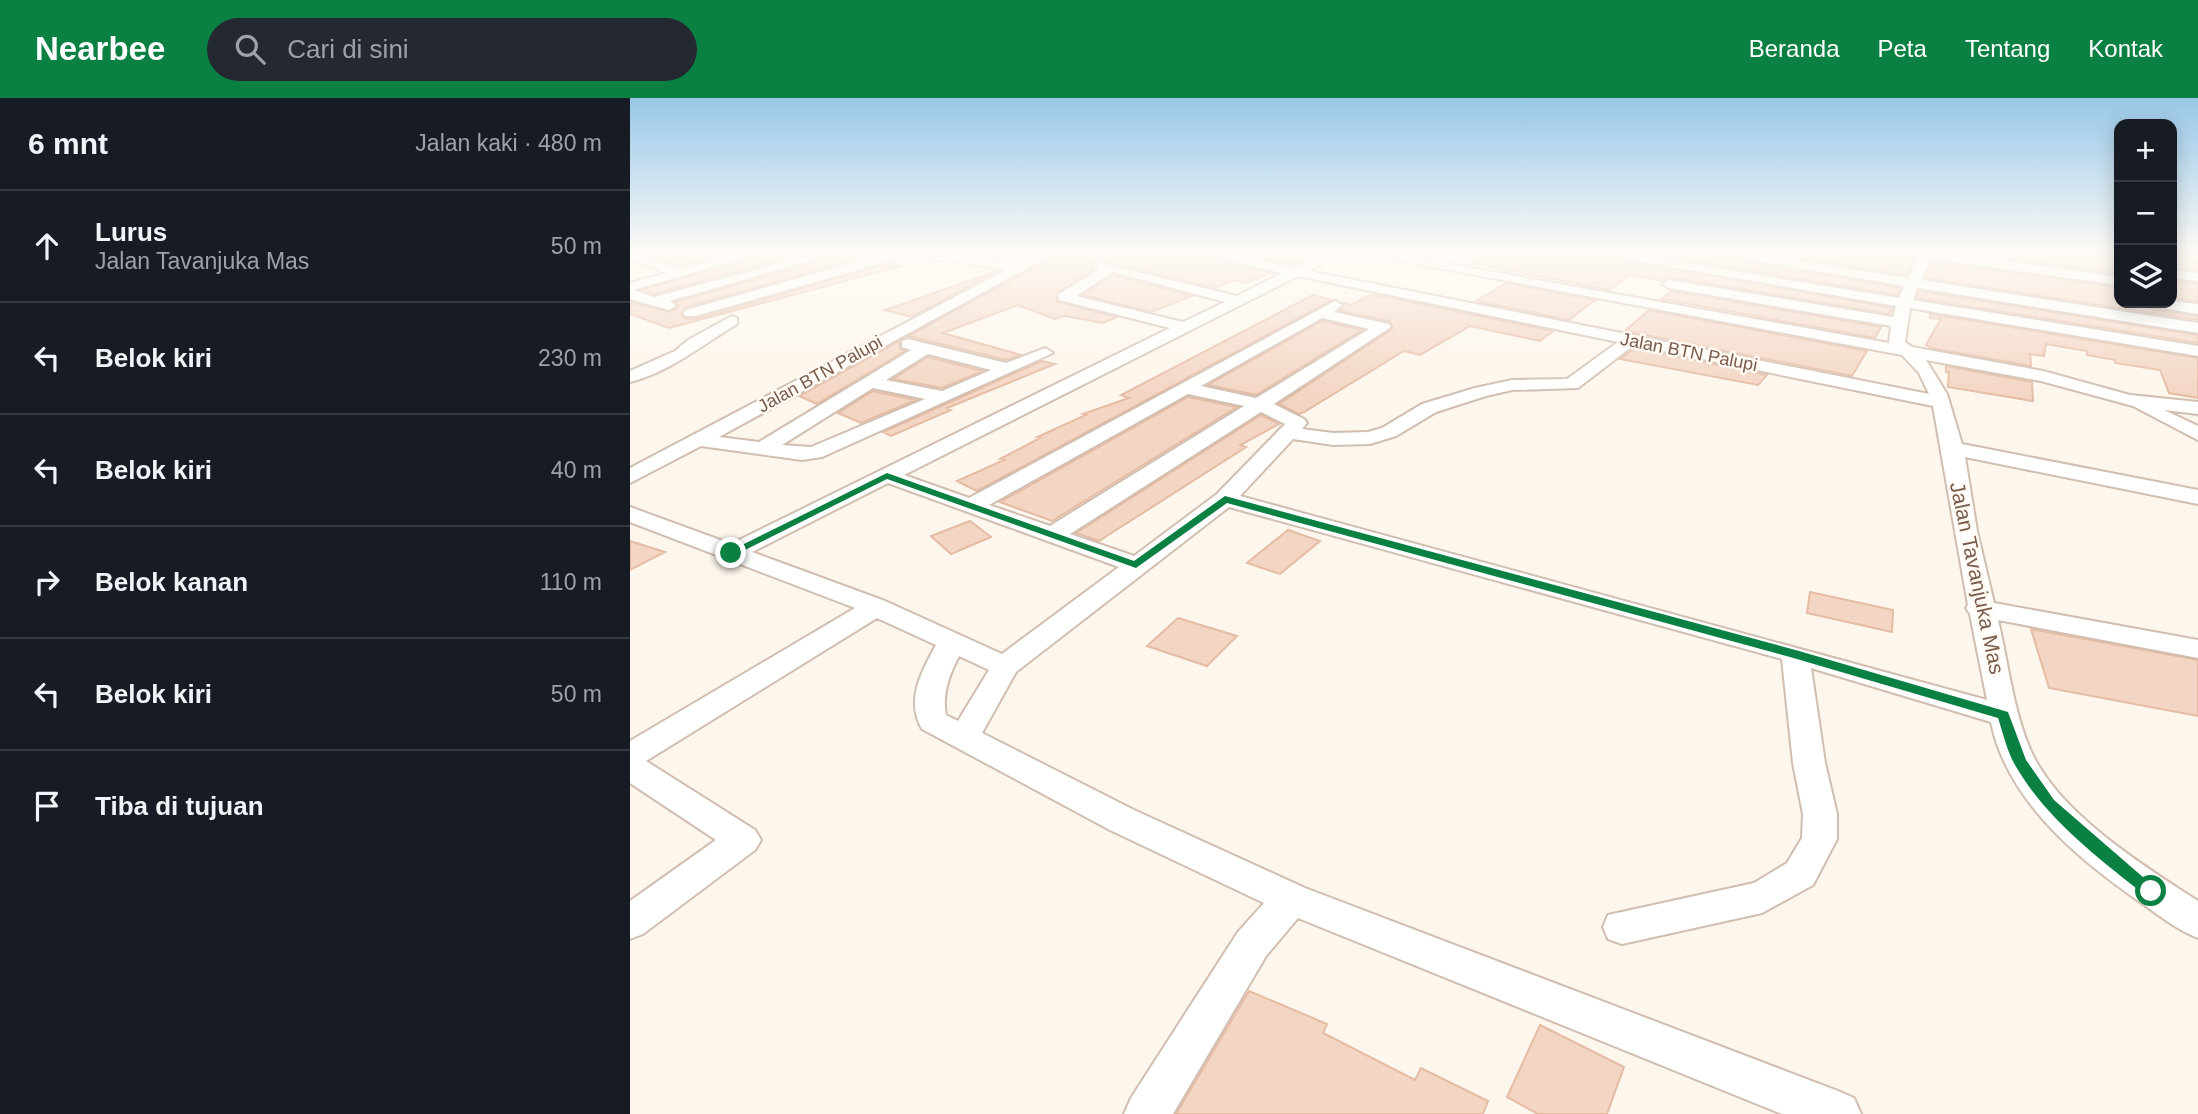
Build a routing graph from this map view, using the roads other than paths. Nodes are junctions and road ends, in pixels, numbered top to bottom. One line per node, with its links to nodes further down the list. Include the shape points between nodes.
1 (734, 300): 19 (street)
2 (957, 300): 26 (street, Jalan BTN Palupi)
3 (1078, 300): 23 (street)
4 (1236, 300): 23 (street)
5 (1344, 300): 20 (street)
6 (1431, 300): 25 (street, Jalan BTN Palupi)
7 (1627, 300): 14 (street, Jalan BTN Palupi)
8 (1651, 300): 14 (street)
9 (1768, 300): 21 (street)
10 (1884, 300): 15 (street)
11 (1907, 300): 15 (street)
12 (2016, 300): 22 (street)
13 (655, 301): 19 (street)
14 (1647, 304): 25 (street); 31 (street, Jalan BTN Palupi)
15 (1906, 304): 21 (street); 28 (street)
16 (2177, 306): 18 (street)
17 (2160, 308): 22 (street)
18 (2198, 309)
19 (691, 313): 34 (street, via 732,321 681,355)
20 (1320, 313): 36 (street); 40 (street, via 1383,327)
21 (1898, 322): 31 (street, via 1897,342)
22 (2162, 323): 24 (street); 28 (street)
23 (1183, 327): 47 (street)
24 (2198, 328)
25 (1606, 335): 27 (street, Jalan BTN Palupi)
26 (886, 337): 29 (street); 44 (street, Jalan BTN Palupi)
27 (1631, 340): 39 (street, Jalan BTN Palupi); 42 (street, via 1572,384 1506,385 1444,402 1370,438)
28 (2162, 345): 30 (street)
29 (924, 349): 33 (street); 35 (street)
30 (2198, 351)
31 (1907, 352): 38 (street, Jalan BTN Palupi, via 2069,382); 39 (street, via 1922,365)
32 (1045, 353): 33 (street)
33 (1008, 369): 37 (street)
34 (630, 377)
35 (868, 382): 37 (street); 46 (street)
36 (1183, 387): 40 (street); 51 (street)
37 (945, 397): 46 (street, via 825,450 802,454)
38 (2135, 401): 41 (street, Jalan BTN Palupi); 43 (street)
39 (1941, 402): 45 (street, Jalan Tavanjuka Mas)
40 (1258, 406): 42 (street, via 1291,417 1297,423); 53 (street)
41 (2198, 408)
42 (1290, 433): 50 (street)
43 (2198, 434)
44 (700, 440): 46 (street); 48 (street, Jalan BTN Palupi)
45 (1951, 447): 49 (street); 57 (street, Jalan Tavanjuka Mas)
46 (762, 449)
47 (887, 476): 51 (street); 54 (street)
48 (630, 477)
49 (2198, 497)
50 (1225, 499): 55 (street); 60 (street)
51 (972, 505): 53 (street)
52 (630, 514): 54 (street)
53 (1052, 535): 55 (street)
54 (731, 553): 56 (street)
55 (1136, 565): 61 (street)
56 (876, 607): 58 (street); 64 (street)
57 (1979, 607): 59 (street); 62 (street, Jalan Tavanjuka Mas)
58 (952, 642): 61 (street); 63 (street, via 932,684 928,708 933,720)
59 (2198, 649)
60 (1795, 654): 62 (street); 69 (street, via 1820,814 1819,839 1800,874 1762,897)
61 (1005, 666): 63 (street)
62 (2004, 715): 67 (street, Jalan Tavanjuka Mas, via 2020,761 2049,804 2151,891)
63 (964, 738): 66 (street, via 1122,820)
64 (630, 755)
65 (630, 767): 68 (street, via 743,840)
66 (1292, 899): 70 (street, via 1252,944); 71 (street)
67 (2198, 921)
68 (630, 922)
69 (1622, 927)
70 (1147, 1114)
71 (1838, 1114)

